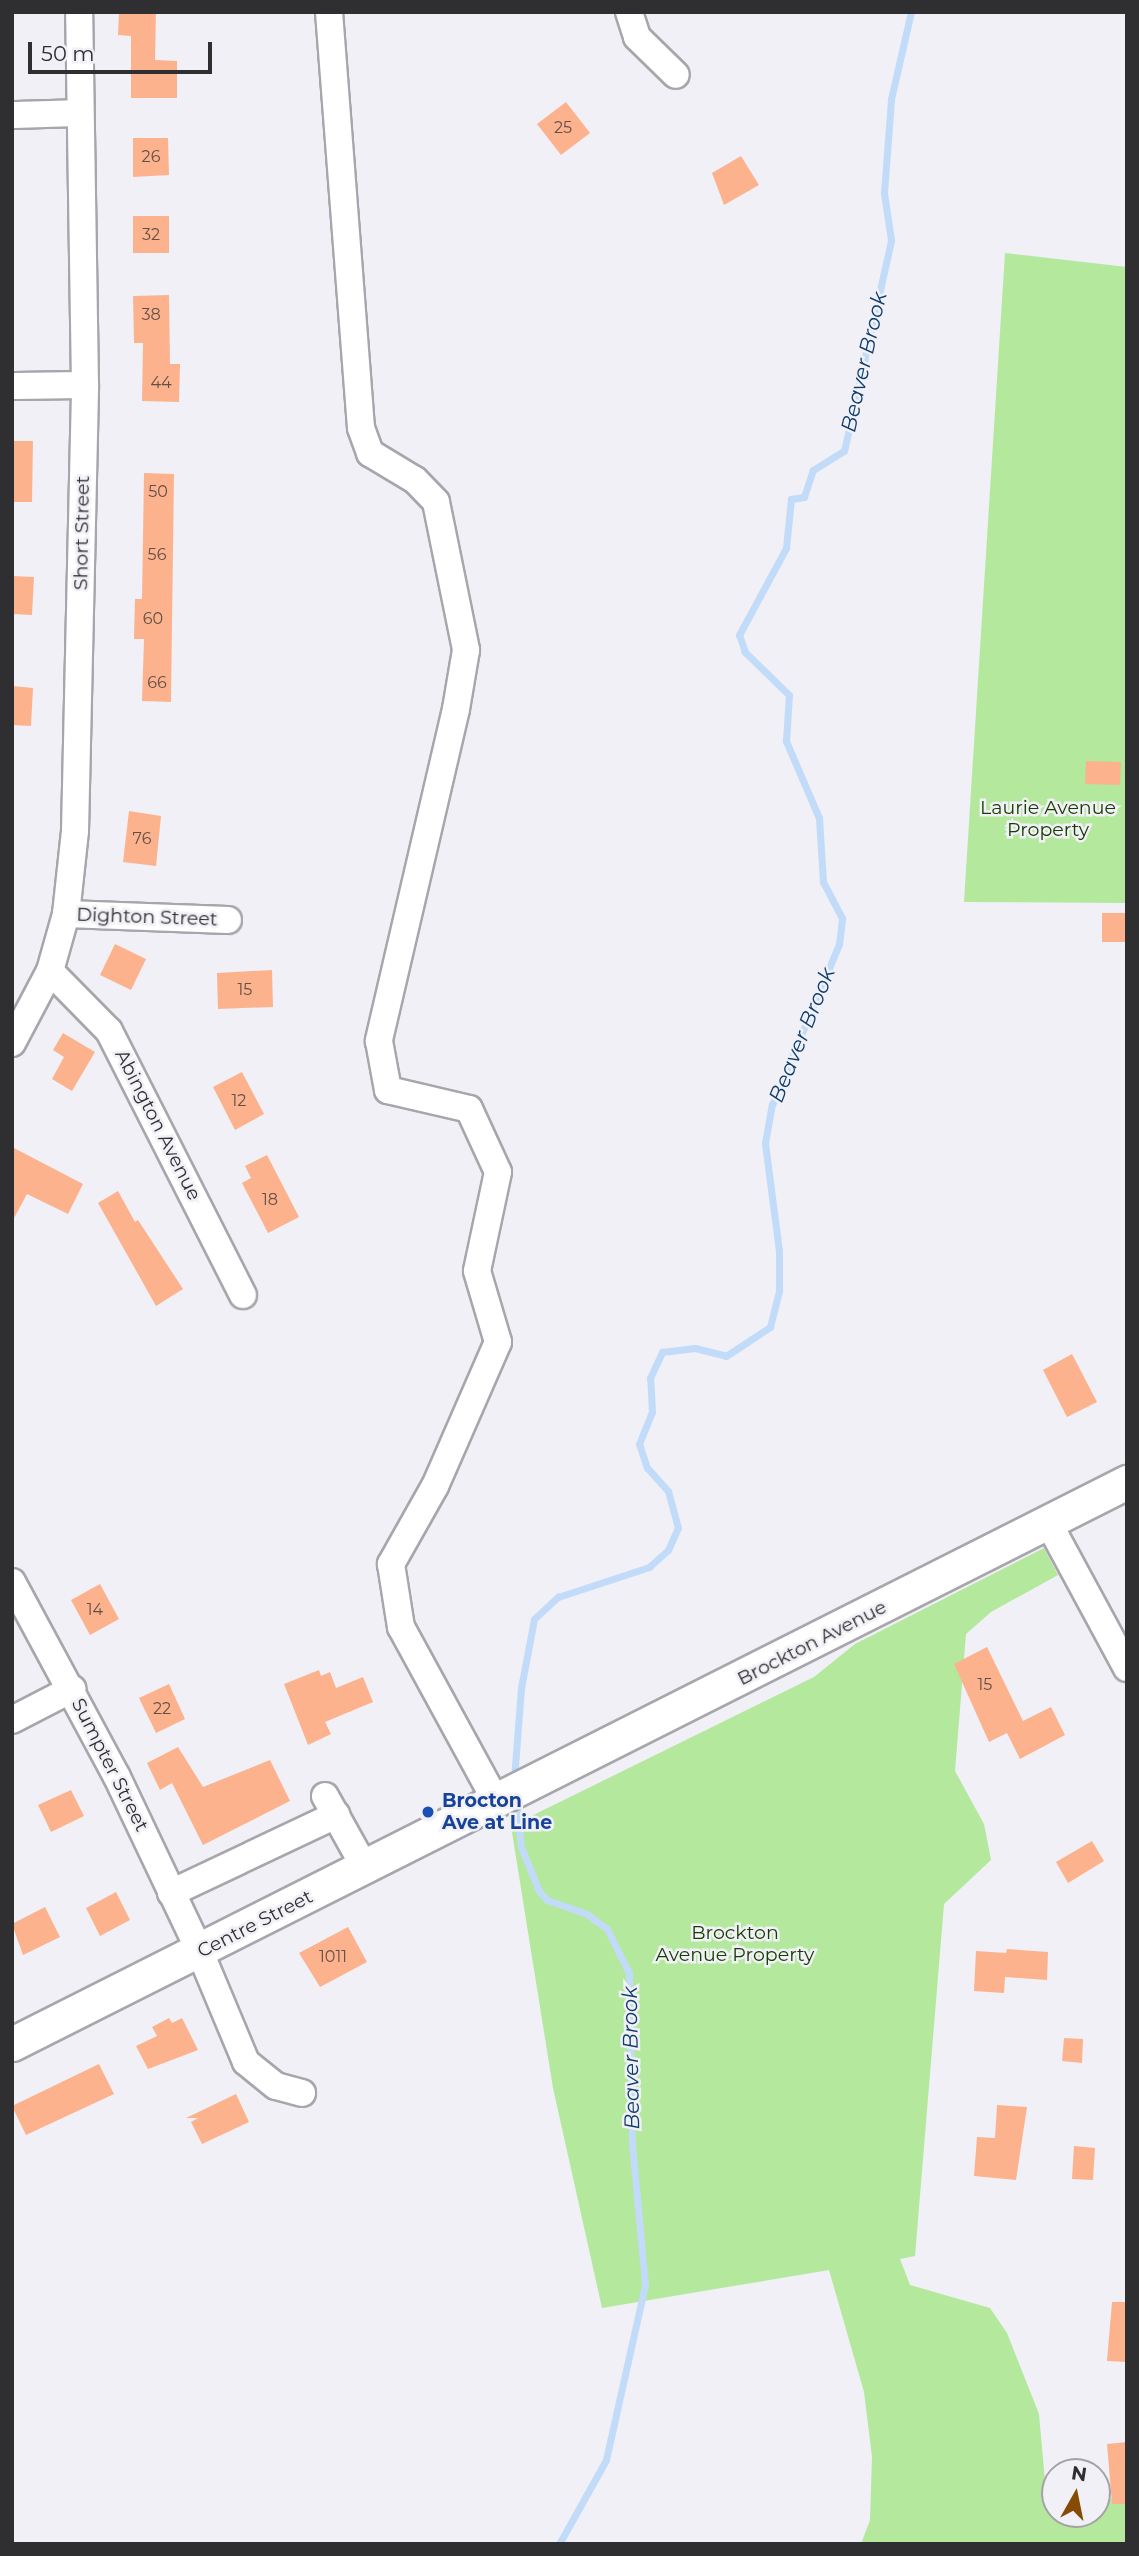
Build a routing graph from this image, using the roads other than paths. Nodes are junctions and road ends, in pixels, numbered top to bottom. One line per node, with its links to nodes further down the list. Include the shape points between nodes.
1 (79, 12): 5 (street, Short Street)
2 (329, 12): 20 (street, via 361,428 370,453 415,480 436,502 466,650 379,1041 388,1090 469,1109 498,1172 477,1271 498,1342 435,1486 391,1564 401,1627)
3 (629, 12): 4 (street, via 637,37)
4 (676, 75)
5 (79, 113): 6 (street); 7 (street, Short Street)
6 (12, 115)
7 (85, 385): 8 (street); 9 (street, Short Street, via 75,831)
8 (12, 386)
9 (66, 914): 10 (street, Dighton Street); 11 (street, Short Street)
10 (229, 920)
11 (50, 971): 12 (street, Short Street); 13 (street, Abington Avenue, via 109,1031)
12 (12, 1042)
13 (243, 1295)
14 (1127, 1482): 15 (main road, Brockton Avenue)
15 (1048, 1522): 17 (street); 20 (main road, Brockton Avenue)
16 (12, 1582): 18 (street, Sumpter Street)
17 (1127, 1668)
18 (72, 1689): 19 (street); 22 (street, Sumpter Street)
19 (12, 1720)
20 (498, 1800): 21 (main road, Centre Street)
21 (365, 1868): 22 (street, via 330,1805); 23 (main road, Centre Street)
22 (171, 1893): 23 (street, Sumpter Street)
23 (200, 1951): 24 (main road, Centre Street); 25 (street, Sumpter Street, via 246,2062 276,2086)
24 (12, 2044)
25 (302, 2093)

